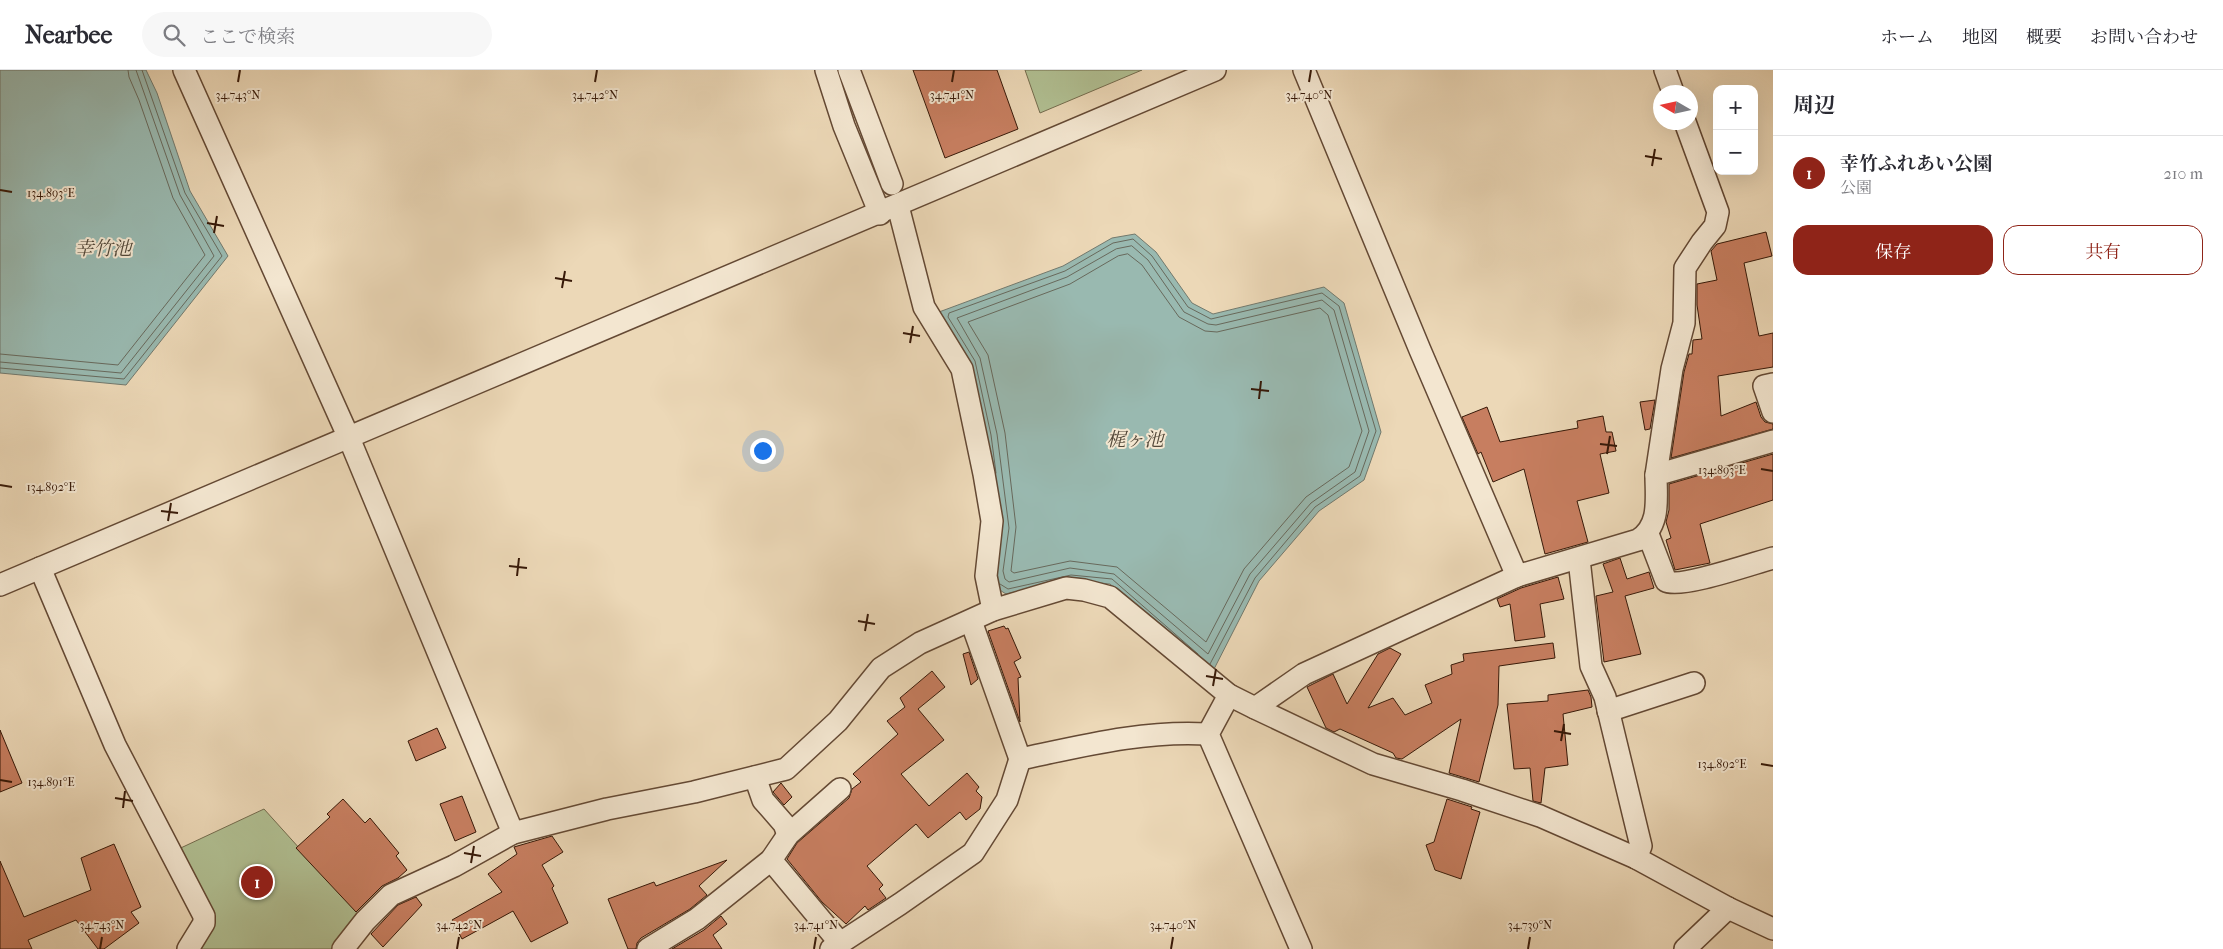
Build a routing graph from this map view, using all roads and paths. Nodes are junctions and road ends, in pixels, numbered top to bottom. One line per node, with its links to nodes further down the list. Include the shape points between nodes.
1 (184, 70): 13 (street)
2 (826, 70): 10 (street, via 844,126)
3 (849, 70): 9 (street)
4 (1215, 70): 10 (street)
5 (1304, 70): 20 (street)
6 (1665, 70): 7 (street)
7 (1670, 85)
8 (1687, 130): 15 (street, via 1718,212 1715,226 1686,268 1684,323 1672,369)
9 (892, 184)
10 (889, 210): 13 (street); 22 (street, via 924,307 962,369 992,521 986,576)
11 (1773, 384): 12 (street, via 1764,386)
12 (1773, 412)
13 (349, 438): 19 (street); 32 (street)
14 (1773, 441): 15 (street)
15 (1656, 474): 16 (street, via 1655,520)
16 (1648, 534): 17 (street, via 1666,581 1670,583 1689,582); 18 (street)
17 (1773, 558)
18 (1579, 559): 20 (street); 27 (street, via 1592,666)
19 (40, 568): 21 (street); 39 (street, via 115,746 204,916 204,923)
20 (1518, 576): 26 (street, via 1304,674)
21 (0, 585)
22 (993, 610): 23 (street); 25 (street, via 1066,588 1110,597)
23 (971, 621): 29 (street); 30 (street, via 920,643 881,668 838,721 786,769)
24 (1694, 683): 27 (street)
25 (1230, 695): 26 (street); 28 (street)
26 (1255, 708): 34 (street, via 1373,764 1540,816)
27 (1608, 710): 34 (street, via 1641,846)
28 (1208, 734): 29 (street, via 1124,737); 42 (street)
29 (1020, 759): 38 (street, via 1007,800 973,853)
30 (755, 777): 32 (street); 33 (street, via 763,800 784,824)
31 (840, 789): 33 (street)
32 (513, 833): 40 (street, via 454,866 391,895 365,921)
33 (788, 835): 35 (street)
34 (1636, 858): 36 (street)
35 (771, 860): 38 (street); 41 (street, via 698,919)
36 (1728, 908): 37 (street); 43 (street)
37 (1773, 929)
38 (836, 946)
39 (188, 949)
40 (344, 949)
41 (648, 949)
42 (1301, 949)
43 (1685, 949)

